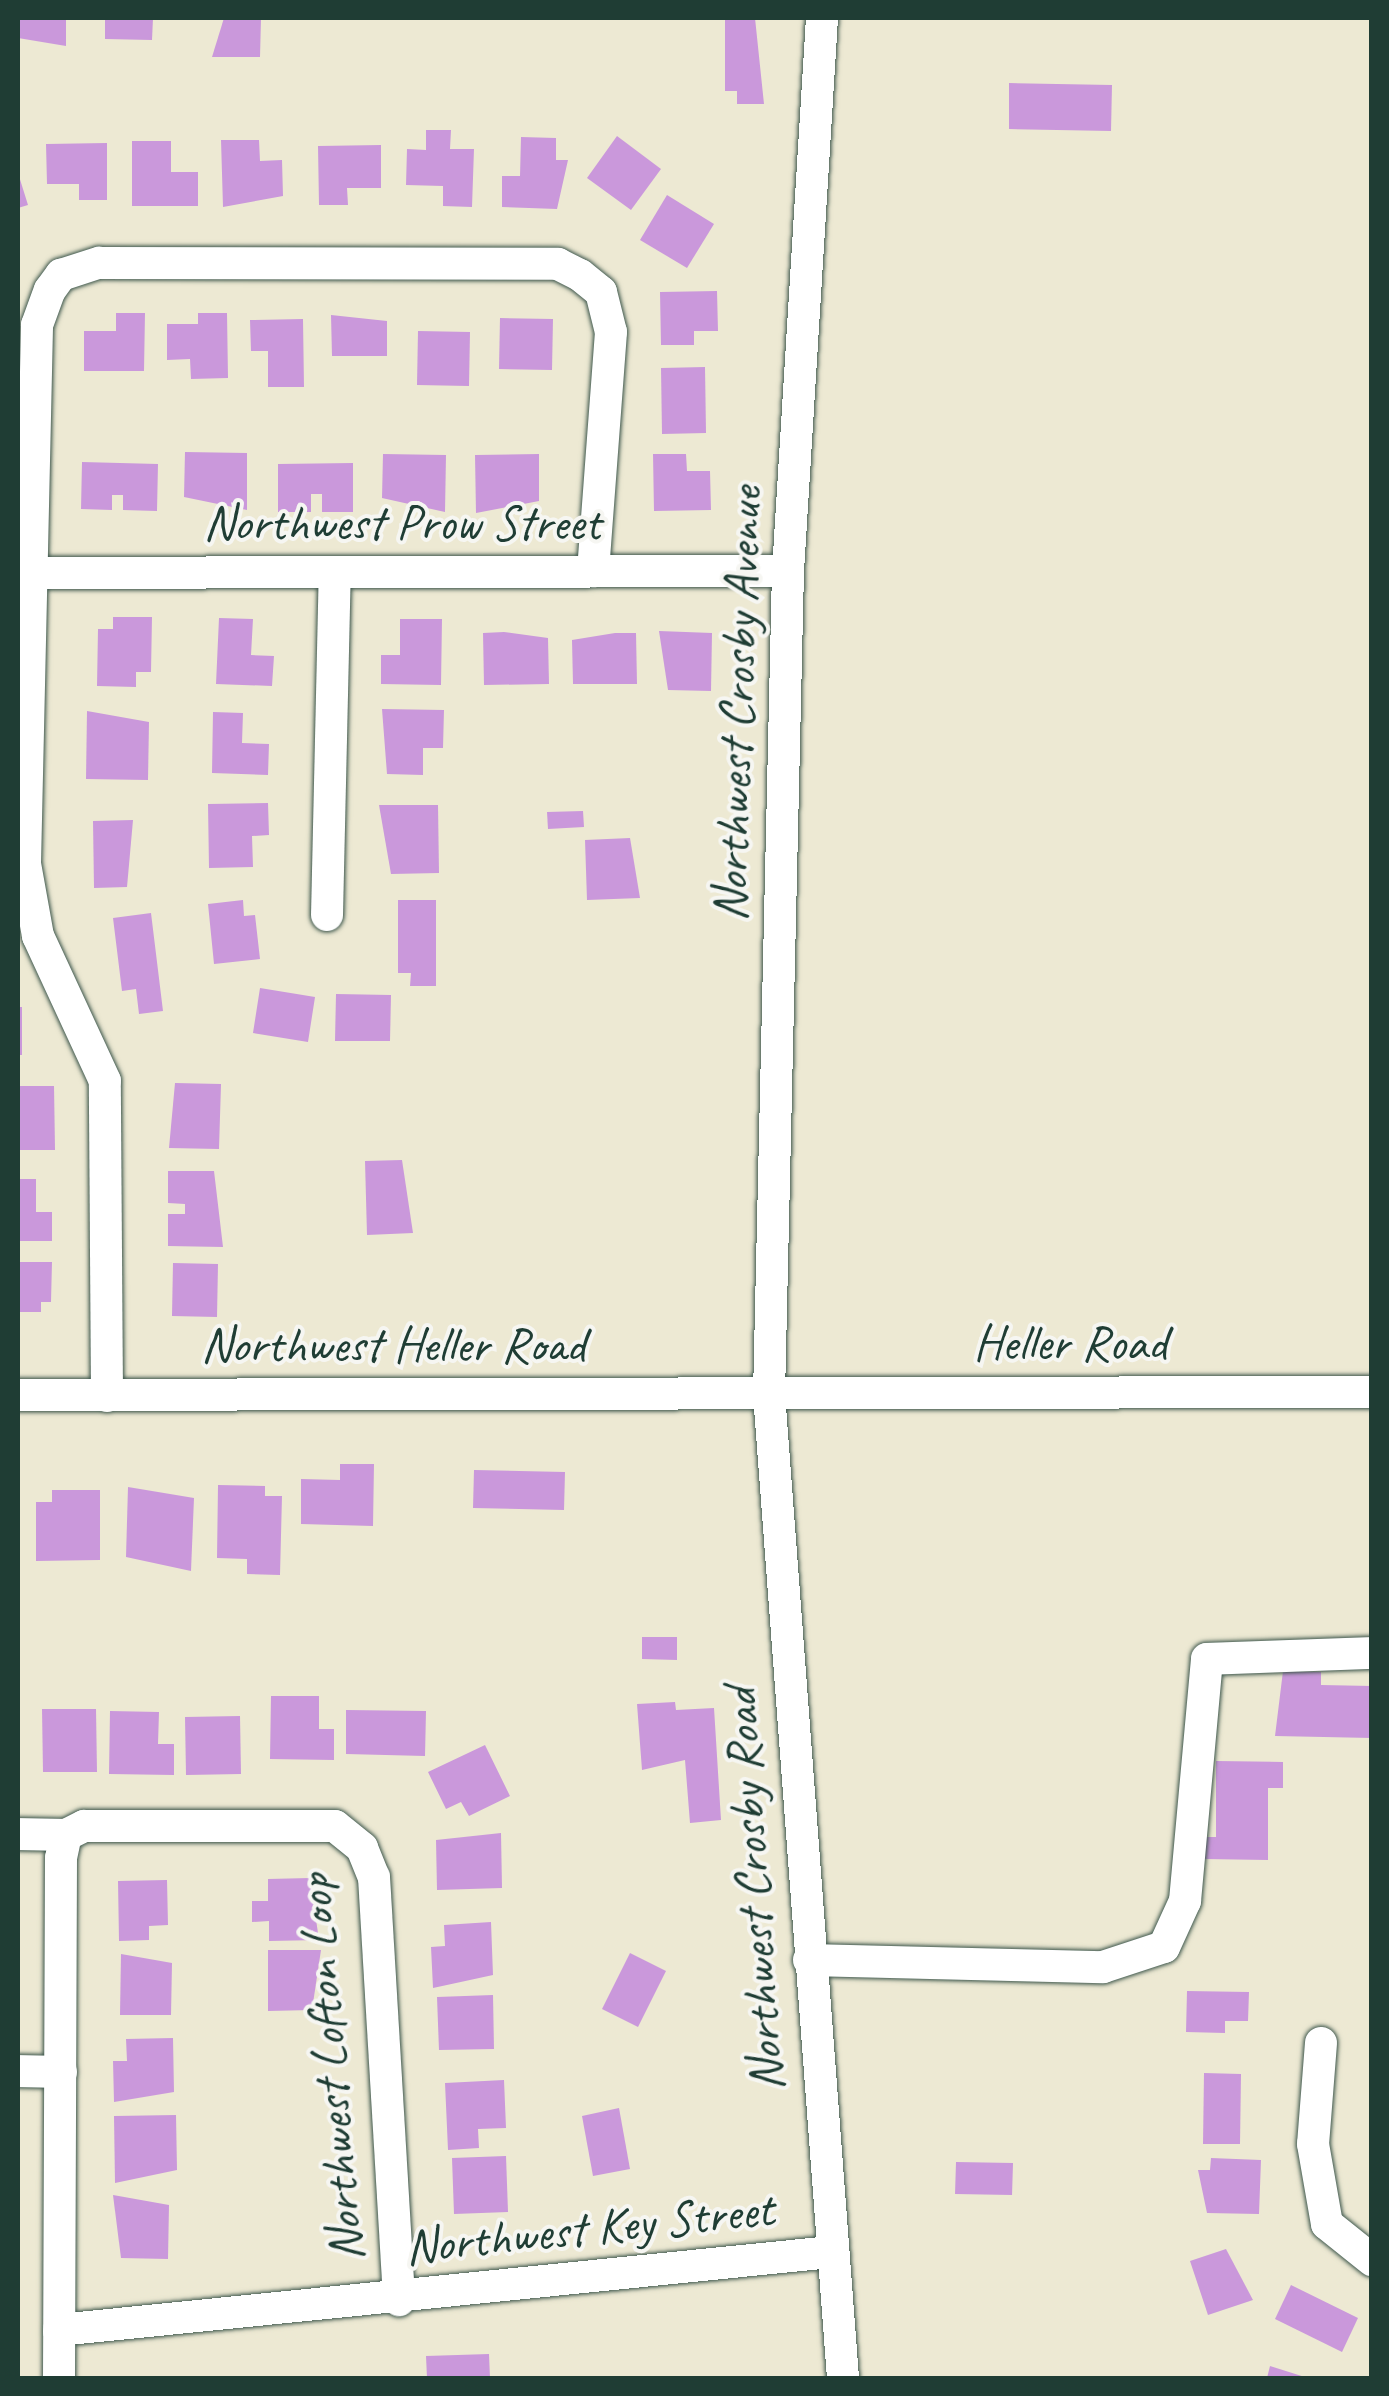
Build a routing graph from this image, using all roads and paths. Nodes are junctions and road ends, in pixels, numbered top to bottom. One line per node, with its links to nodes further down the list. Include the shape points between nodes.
1 (822, 18): 3 (street, Northwest Crosby Avenue)
2 (593, 571): 3 (street, Northwest Prow Street); 4 (street, via 611,332 600,292 580,275 558,264 100,263 61,275 39,309); 5 (street, Northwest Prow Street)
3 (788, 571): 8 (street, Northwest Crosby Avenue)
4 (25, 573): 5 (street, Northwest Prow Street); 10 (street, via 25,864 38,936 105,1080)
5 (335, 575): 6 (street)
6 (326, 915)
7 (1372, 1392): 8 (street, Heller Road)
8 (769, 1394): 10 (street, Northwest Heller Road); 14 (street, Northwest Crosby Road)
9 (18, 1395): 10 (street, Northwest Heller Road)
10 (107, 1396)
11 (1372, 1653): 14 (street, via 1207,1659 1186,1901 1164,1948 1103,1967)
12 (18, 1834): 13 (street, Northwest Lofton Loop)
13 (66, 1835): 17 (street); 20 (street, Northwest Lofton Loop, via 103,1823 335,1826 362,1848 374,1877)
14 (809, 1960): 18 (street, Northwest Crosby Road)
15 (1321, 2042): 19 (street, via 1313,2144 1327,2224)
16 (18, 2071): 17 (street)
17 (61, 2072): 21 (street)
18 (831, 2252): 20 (street, Northwest Key Street); 23 (street, Northwest Crosby Road)
19 (1372, 2260)
20 (399, 2300): 21 (street, Northwest Key Street)
21 (59, 2330): 22 (street)
22 (59, 2378)
23 (843, 2378)

